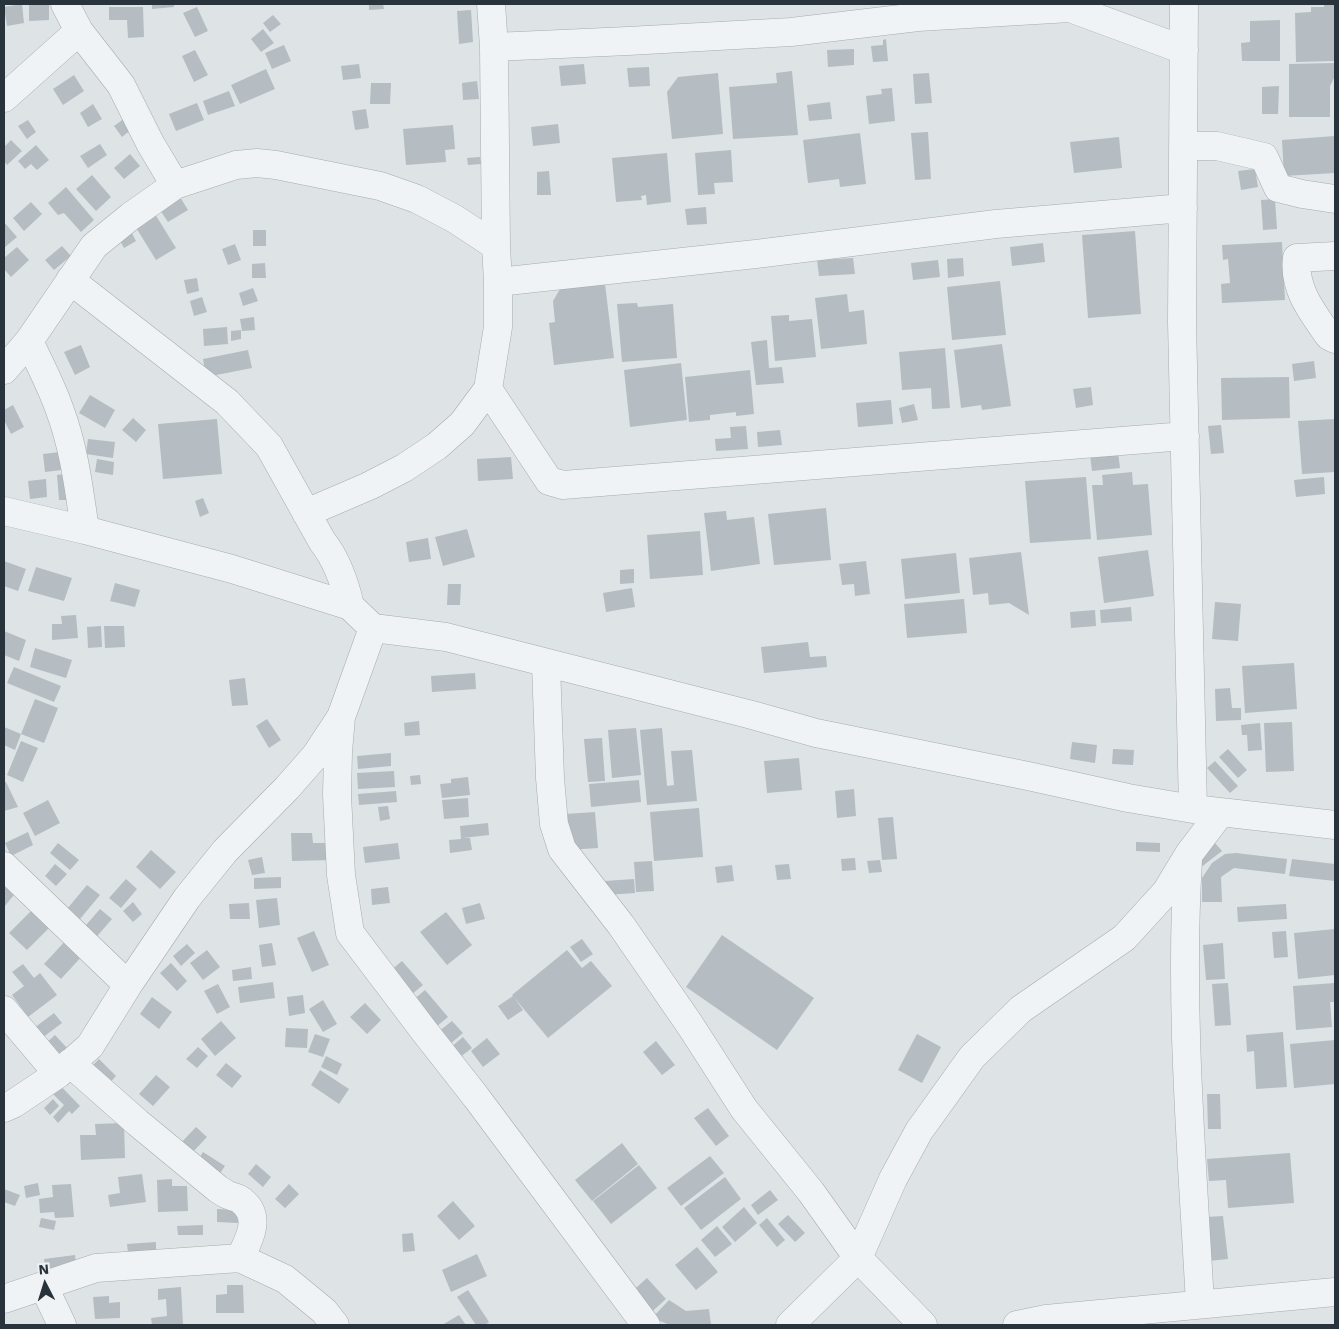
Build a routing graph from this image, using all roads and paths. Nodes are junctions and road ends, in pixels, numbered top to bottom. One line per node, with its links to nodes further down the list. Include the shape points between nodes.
1 (65, 4): 4 (street)
2 (491, 4): 5 (street)
3 (1184, 4): 6 (street)
4 (79, 31): 7 (street); 9 (street, via 121,85)
5 (494, 47): 6 (street, via 791,32 918,18 1070,8); 14 (street)
6 (1184, 50): 8 (street)
7 (4, 98)
8 (1184, 146): 11 (street, via 1217,146 1264,157 1278,188); 13 (street)
9 (175, 185): 14 (street, via 236,165 276,165 380,186 417,199); 16 (street, via 94,246)
10 (1335, 190): 11 (street)
11 (1298, 192): 12 (street)
12 (1335, 199)
13 (1184, 208): 17 (street, via 996,224); 22 (street)
14 (496, 246): 17 (street)
15 (1335, 256): 18 (street, via 1297,258 1295,271 1306,304 1329,336)
16 (70, 280): 19 (street); 24 (street, via 227,402 268,446)
17 (498, 282): 21 (street, via 498,327)
18 (1335, 339)
19 (29, 341): 20 (street); 25 (street, via 59,407 69,439)
20 (4, 370)
21 (488, 389): 22 (street, via 549,481 563,485); 24 (street, via 462,424 438,446 369,486)
22 (1185, 436): 30 (street)
23 (4, 511): 25 (street)
24 (306, 513): 26 (street, via 332,553)
25 (85, 530): 26 (street, via 232,569)
26 (350, 606): 27 (street)
27 (373, 628): 28 (street, via 446,637); 29 (street)
28 (546, 664): 30 (street, via 816,733); 40 (street, via 550,778 554,824 562,850 621,925 744,1109 811,1192)
29 (341, 717): 35 (street, via 316,755 207,872); 47 (street, via 337,795 341,875 350,933)
30 (1194, 809): 31 (street)
31 (1221, 812): 32 (street); 33 (street)
32 (1335, 824)
33 (1189, 854): 40 (street, via 1166,892 1124,938 1020,1010 972,1057 920,1130 893,1179); 44 (street, via 1185,946 1186,1061)
34 (4, 866): 35 (street)
35 (128, 985): 37 (street, via 90,1046)
36 (4, 1010): 37 (street)
37 (64, 1069): 38 (street); 39 (street, via 138,1123 218,1189 242,1200 251,1210 253,1219 252,1230)
38 (4, 1108)
39 (240, 1258): 41 (street, via 96,1268); 46 (street, via 285,1279 324,1311)
40 (858, 1258): 48 (street); 49 (street)
41 (44, 1287): 43 (street); 45 (street)
42 (1335, 1292): 44 (street)
43 (4, 1299)
44 (1200, 1304): 50 (street, via 1046,1319)
45 (62, 1325)
46 (335, 1325)
47 (646, 1325)
48 (790, 1325)
49 (923, 1325)
50 (1016, 1325)

